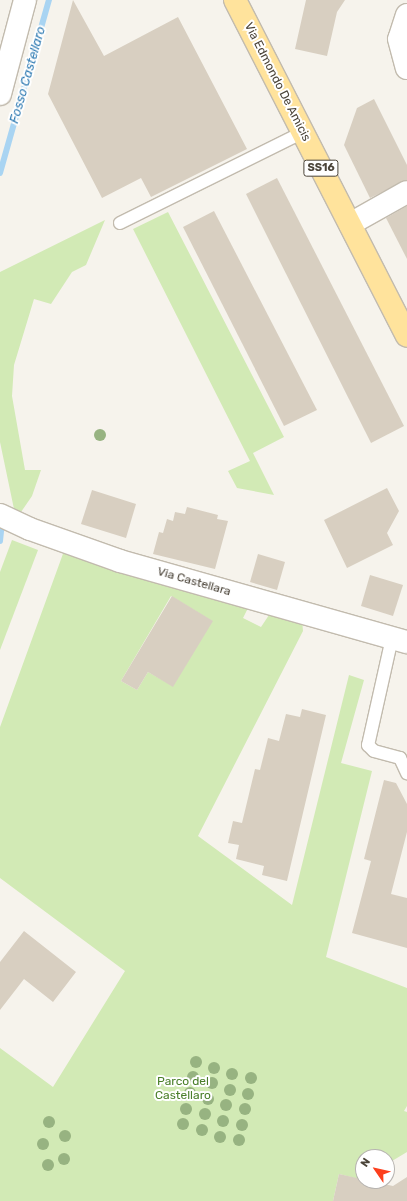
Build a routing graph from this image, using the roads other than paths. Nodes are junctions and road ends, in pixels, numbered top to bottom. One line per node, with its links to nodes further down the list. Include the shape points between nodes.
1 (25, 0): 5 (street)
2 (235, 0): 6 (main road, Via Edmondo De Amicis / SS16)
3 (407, 15): 4 (street, via 399,39)
4 (407, 68)
5 (0, 94)
6 (303, 132): 8 (lane); 9 (main road, Via Edmondo De Amicis / SS16)
7 (407, 192): 9 (street)
8 (120, 223)
9 (350, 224): 10 (main road, Via Edmondo De Amicis / SS16)
10 (407, 336)
11 (9, 519): 12 (street, Via Castellara, via 120,561)
12 (400, 640): 13 (lane, Via Castellara, via 368,745 374,751 400,758)
13 (407, 773)

